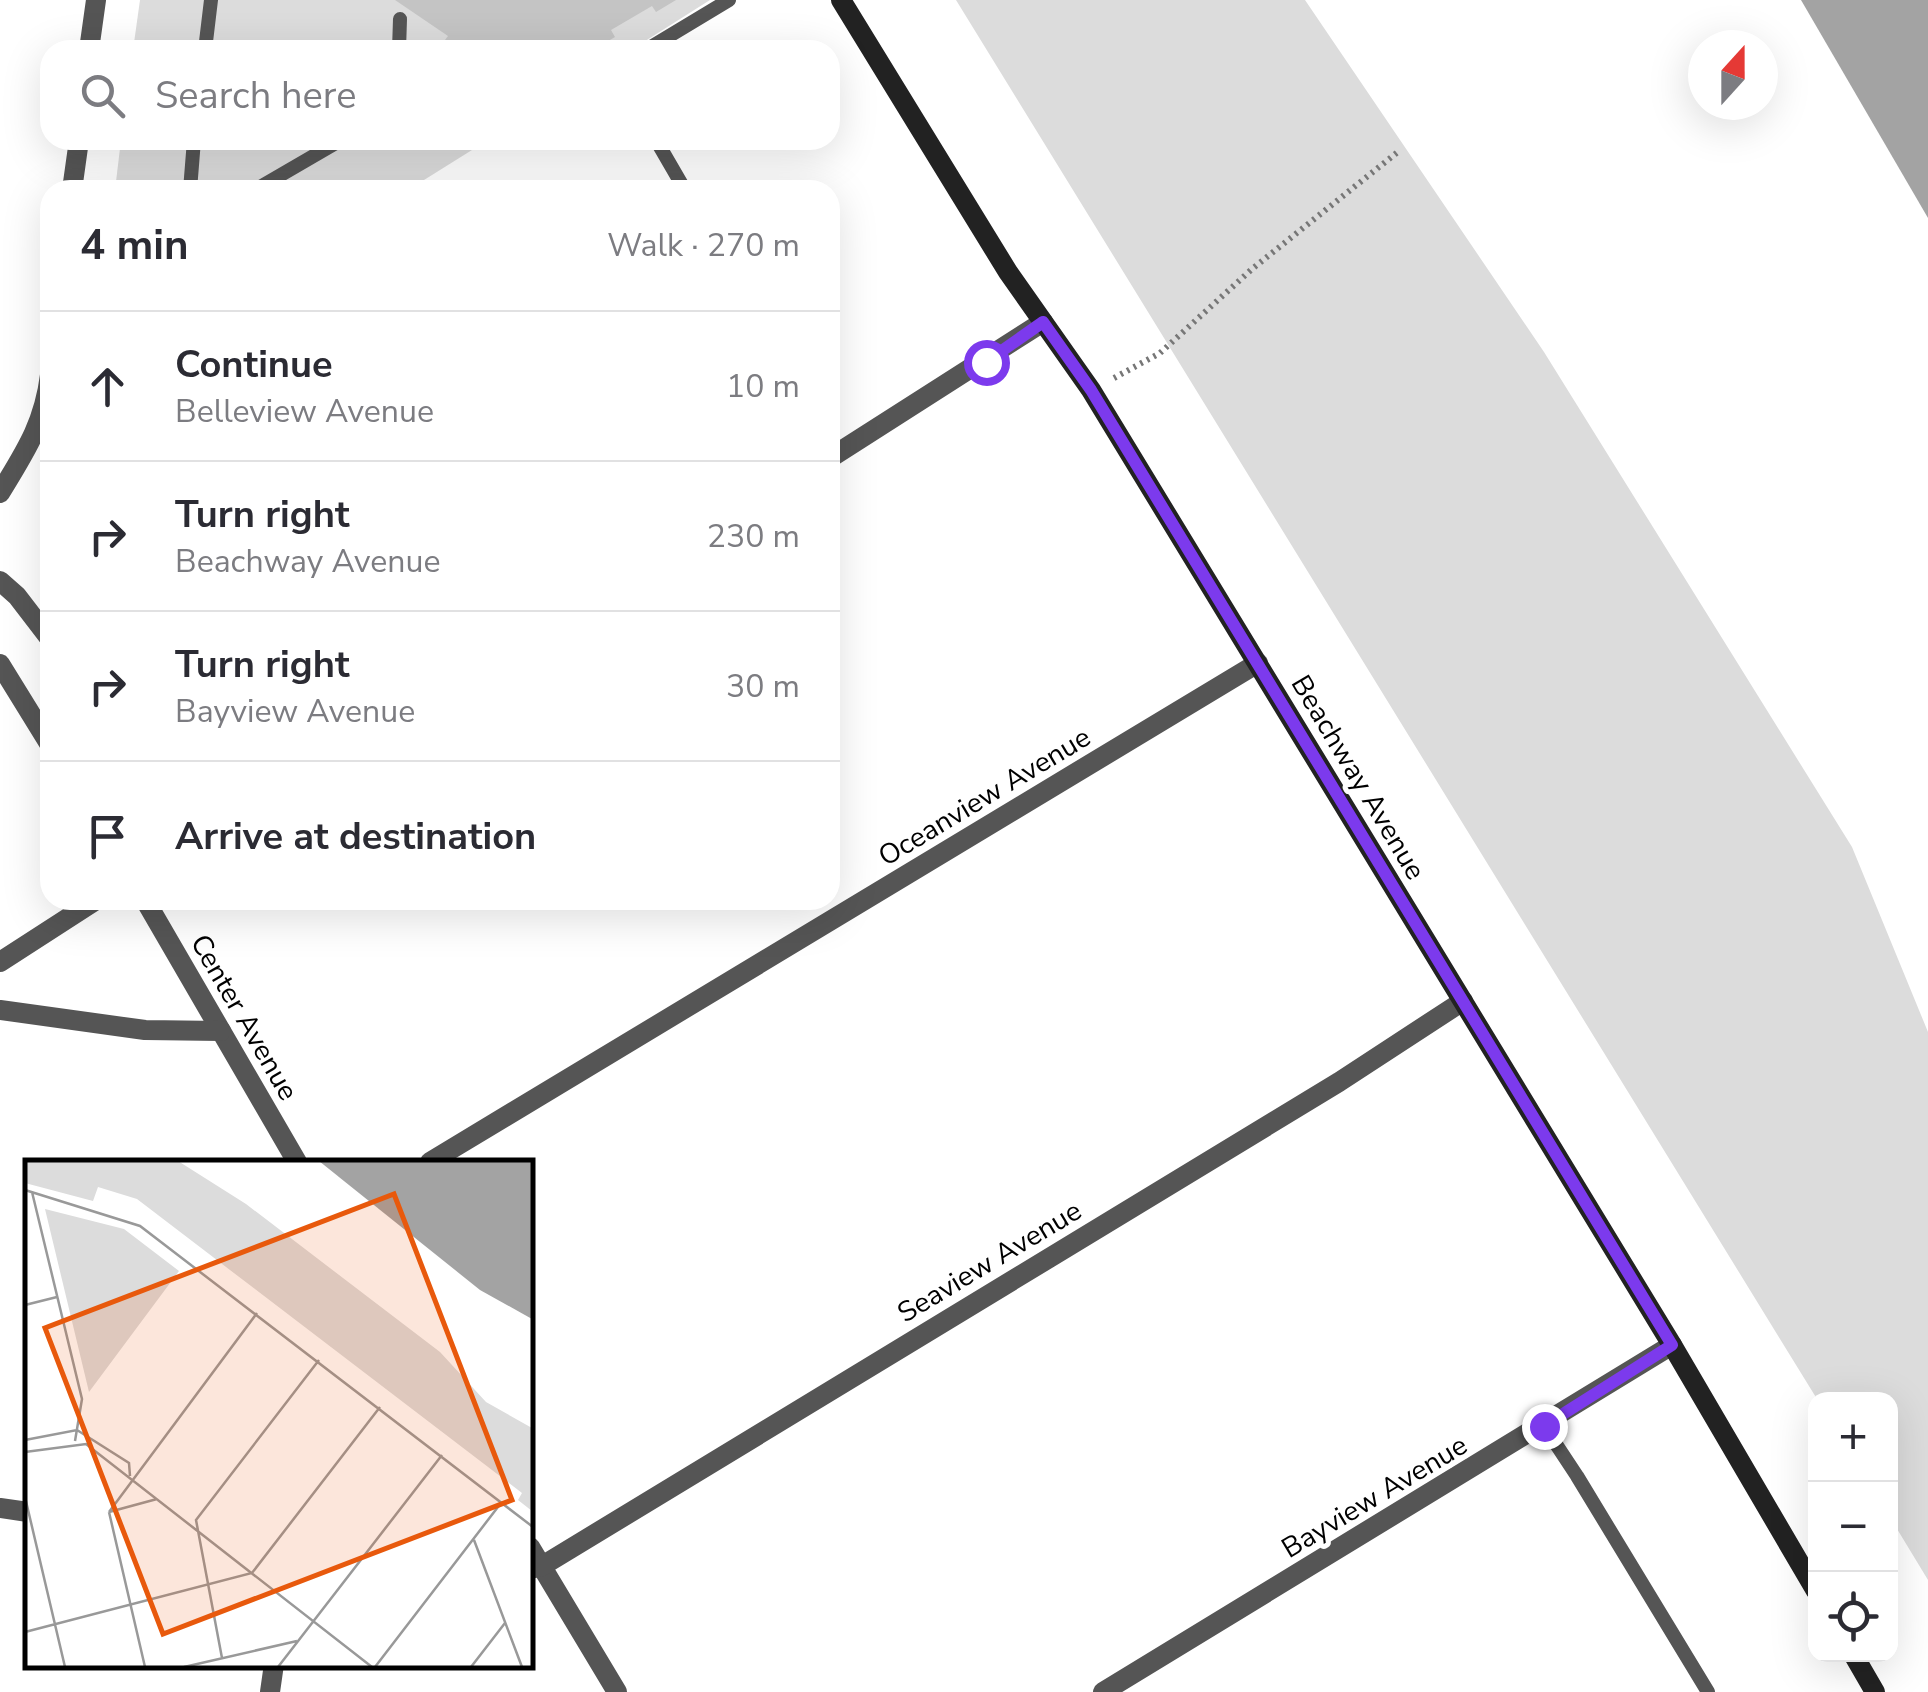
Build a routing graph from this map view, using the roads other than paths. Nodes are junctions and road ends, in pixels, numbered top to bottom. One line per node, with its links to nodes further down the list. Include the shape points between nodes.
1 (96, 0): 6 (street)
2 (212, 0): 7 (lane)
3 (729, 0): 9 (lane)
4 (841, 0): 18 (street, Beachway Avenue)
5 (400, 18): 8 (lane)
6 (91, 40)
7 (206, 40)
8 (399, 40)
9 (663, 40)
10 (77, 150): 14 (street)
11 (193, 150): 15 (lane)
12 (324, 150): 16 (lane)
13 (662, 150): 17 (lane)
14 (73, 180)
15 (191, 180)
16 (272, 180)
17 (679, 180)
18 (1043, 322): 20 (street); 24 (street, Beachway Avenue)
19 (40, 422): 21 (street)
20 (840, 452)
21 (0, 493)
22 (0, 581): 23 (street)
23 (40, 625)
24 (1258, 663): 30 (street, Beachway Avenue); 34 (street, Oceanview Avenue)
25 (0, 664): 26 (street)
26 (40, 729)
27 (81, 910): 29 (street)
28 (151, 910): 32 (street, Center Avenue)
29 (0, 962)
30 (1463, 1001): 35 (street, Beachway Avenue); 39 (street, Seaview Avenue)
31 (0, 1010): 32 (street, via 145,1030)
32 (220, 1031): 33 (street, Center Avenue)
33 (296, 1160)
34 (433, 1160)
35 (1672, 1345): 36 (street, Bayview Avenue); 40 (street, Beachway Avenue)
36 (1544, 1426): 46 (street, Bayview Avenue); 47 (lane)
37 (0, 1508): 38 (street)
38 (25, 1512)
39 (536, 1568): 45 (street)
40 (1808, 1577)
41 (1857, 1662): 43 (street)
42 (274, 1667): 44 (street)
43 (1870, 1690)
44 (270, 1692)
45 (617, 1692)
46 (1103, 1692)
47 (1708, 1692)

